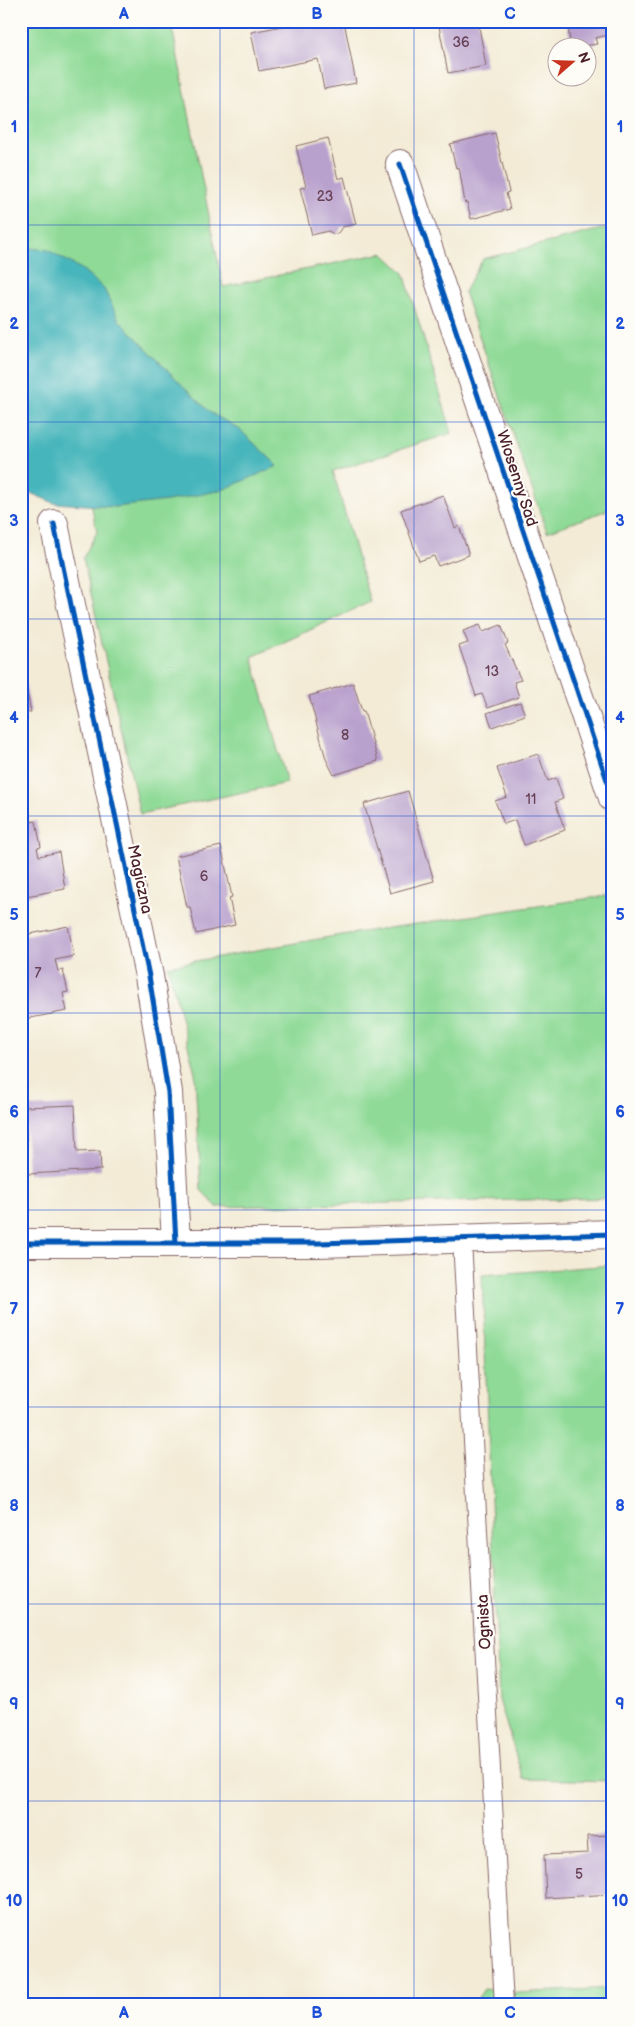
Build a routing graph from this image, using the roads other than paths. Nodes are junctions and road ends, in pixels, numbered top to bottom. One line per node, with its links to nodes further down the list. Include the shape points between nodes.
1 (400, 164): 3 (street, Wiosenny Sad)
2 (54, 524): 7 (street, Magiczna, via 149,976 168,1092)
3 (613, 798)
4 (613, 1234): 5 (street)
5 (462, 1240): 7 (street); 8 (lane, Ognista)
6 (21, 1243): 7 (street)
7 (176, 1243)
8 (504, 2005)

